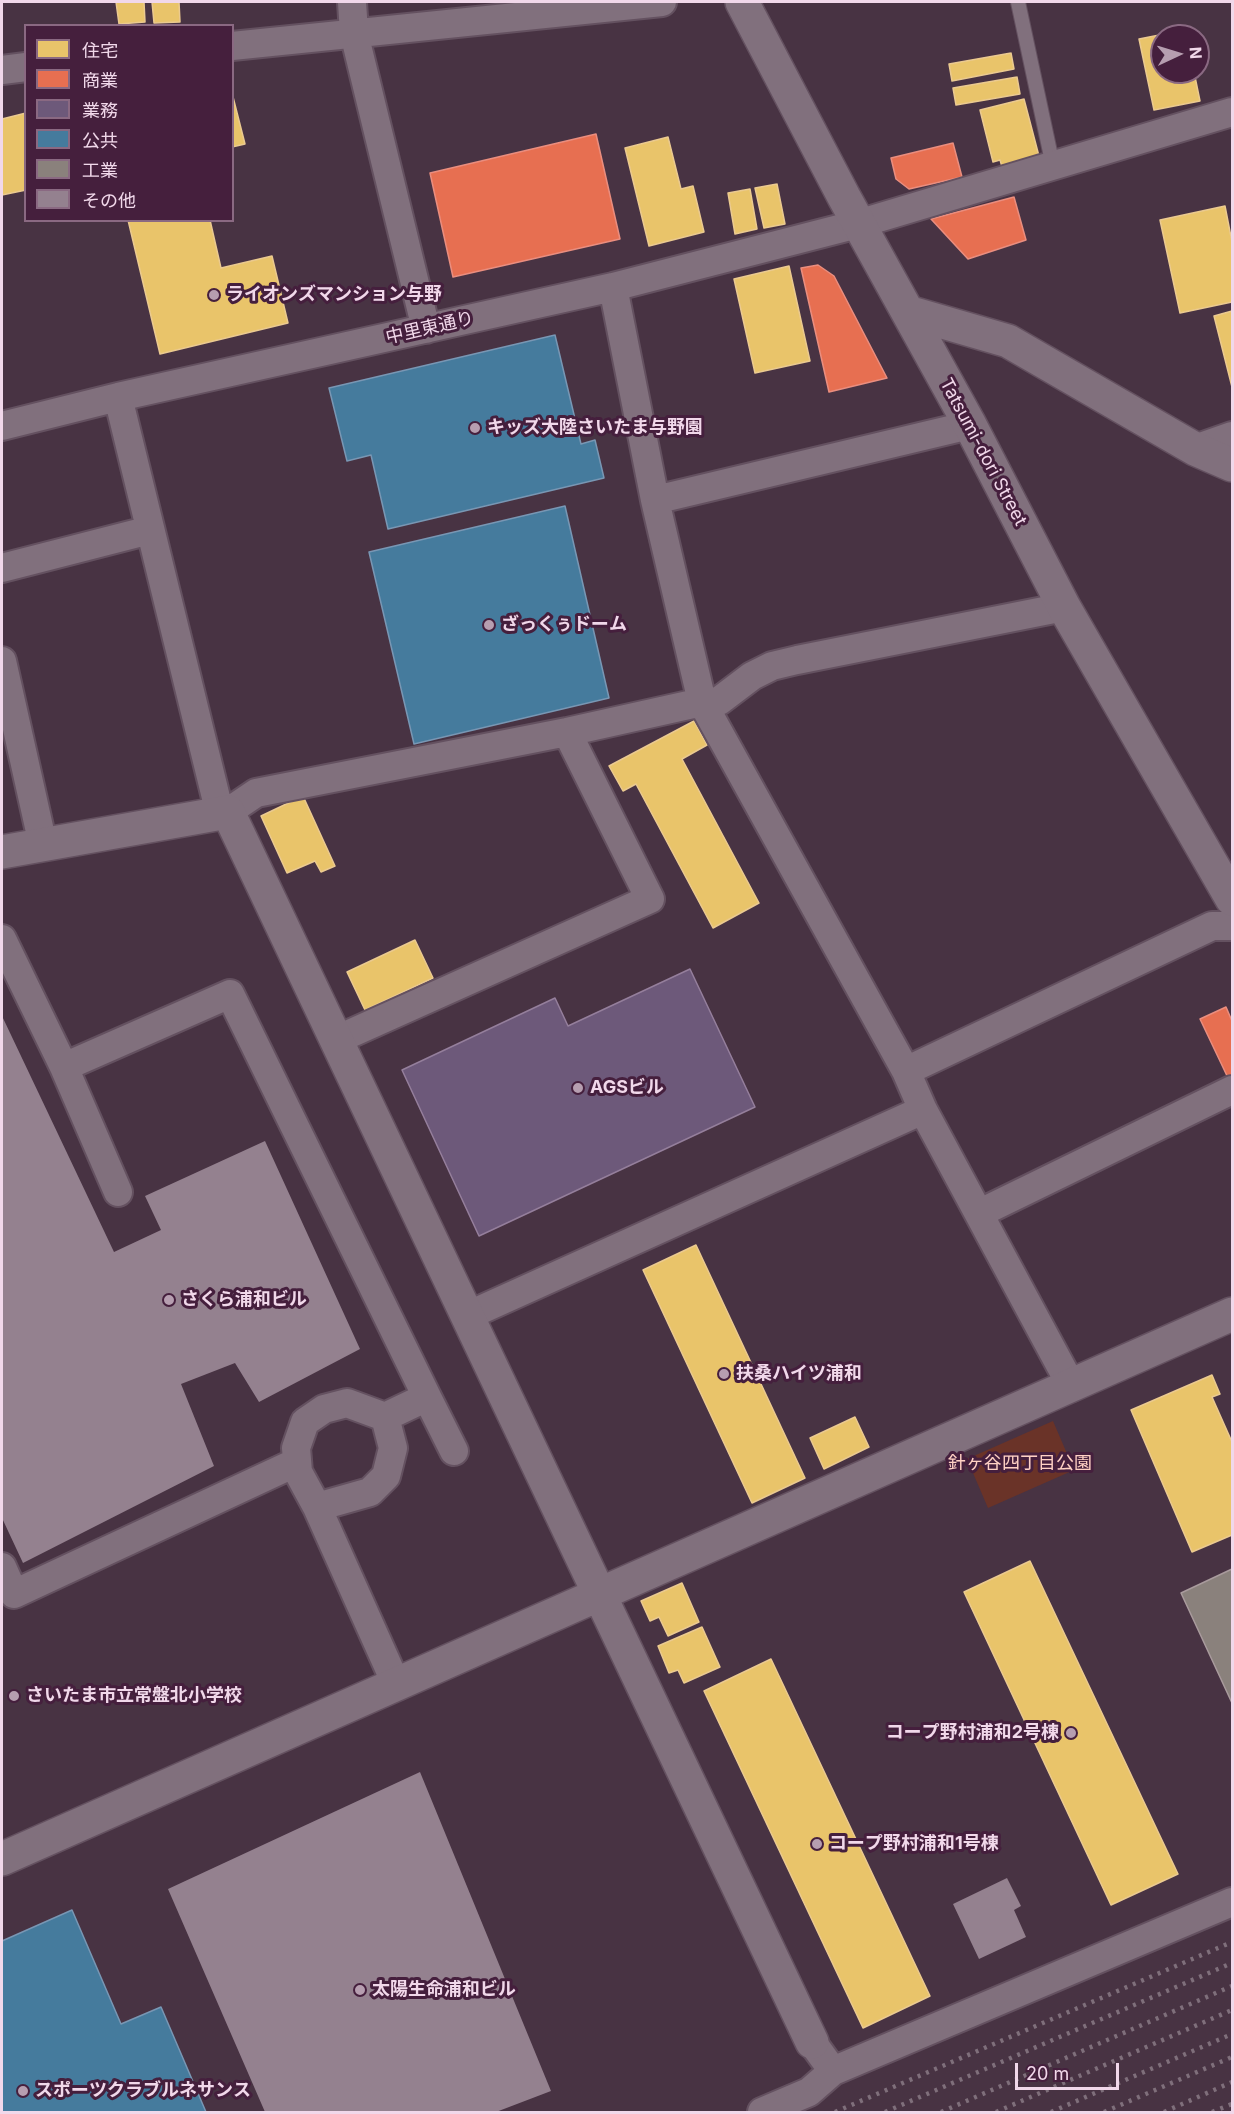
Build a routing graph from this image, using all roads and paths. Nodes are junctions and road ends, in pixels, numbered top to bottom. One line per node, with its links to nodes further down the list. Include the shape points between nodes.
1 (352, 2): 5 (street)
2 (662, 2): 5 (street)
3 (742, 2): 11 (street, Tatsumi-dori Street)
4 (1018, 2): 10 (lane)
5 (354, 33): 6 (street); 14 (street)
6 (234, 46)
7 (24, 67): 8 (street)
8 (2, 70)
9 (1233, 112): 10 (street, 中里東通り)
10 (1053, 166): 11 (street, 中里東通り)
11 (858, 224): 12 (street, 中里東通り); 13 (street, Tatsumi-dori Street)
12 (613, 287): 14 (street, 中里東通り); 21 (street)
13 (908, 312): 16 (street, Tatsumi-dori Street); 19 (street, via 1008,341)
14 (426, 329): 15 (street, 中里東通り)
15 (118, 397): 17 (street, 中里東通り); 22 (street)
16 (970, 425): 21 (street); 24 (street, Tatsumi-dori Street)
17 (2, 426)
18 (1233, 436): 19 (street)
19 (1195, 449): 20 (street)
20 (1233, 465)
21 (655, 500): 26 (street)
22 (150, 530): 23 (street); 28 (street)
23 (2, 568)
24 (1064, 607): 26 (street, via 772,666 719,701); 31 (street, Tatsumi-dori Street)
25 (2, 662): 29 (street)
26 (702, 702): 27 (street); 36 (street)
27 (567, 732): 28 (street, via 256,794); 34 (street, via 650,898)
28 (224, 813): 29 (street); 34 (street)
29 (44, 845): 30 (street)
30 (2, 852)
31 (1233, 899)
32 (1233, 927): 36 (street, via 1212,926)
33 (2, 939): 35 (street)
34 (336, 1040): 42 (street)
35 (64, 1067): 39 (street); 44 (street, via 230,994)
36 (906, 1071): 38 (street)
37 (1233, 1090): 40 (street)
38 (922, 1110): 40 (street); 42 (street)
39 (118, 1192)
40 (980, 1213): 43 (street)
41 (1233, 1314): 43 (street)
42 (467, 1316): 50 (street)
43 (1072, 1387): 50 (street)
44 (427, 1396): 45 (street); 46 (street)
45 (385, 1417): 47 (street, via 347,1403 324,1409 305,1422 296,1448); 48 (street, via 393,1448 386,1476 370,1492)
46 (454, 1451)
47 (297, 1462): 48 (street, via 298,1472); 49 (street, via 14,1594)
48 (317, 1507): 51 (street)
49 (2, 1567)
50 (599, 1596): 51 (street); 54 (street)
51 (397, 1686): 52 (street)
52 (2, 1859)
53 (1233, 1902): 55 (street)
54 (812, 2042): 55 (street)
55 (833, 2071): 56 (street, via 809,2092)
56 (762, 2112)

